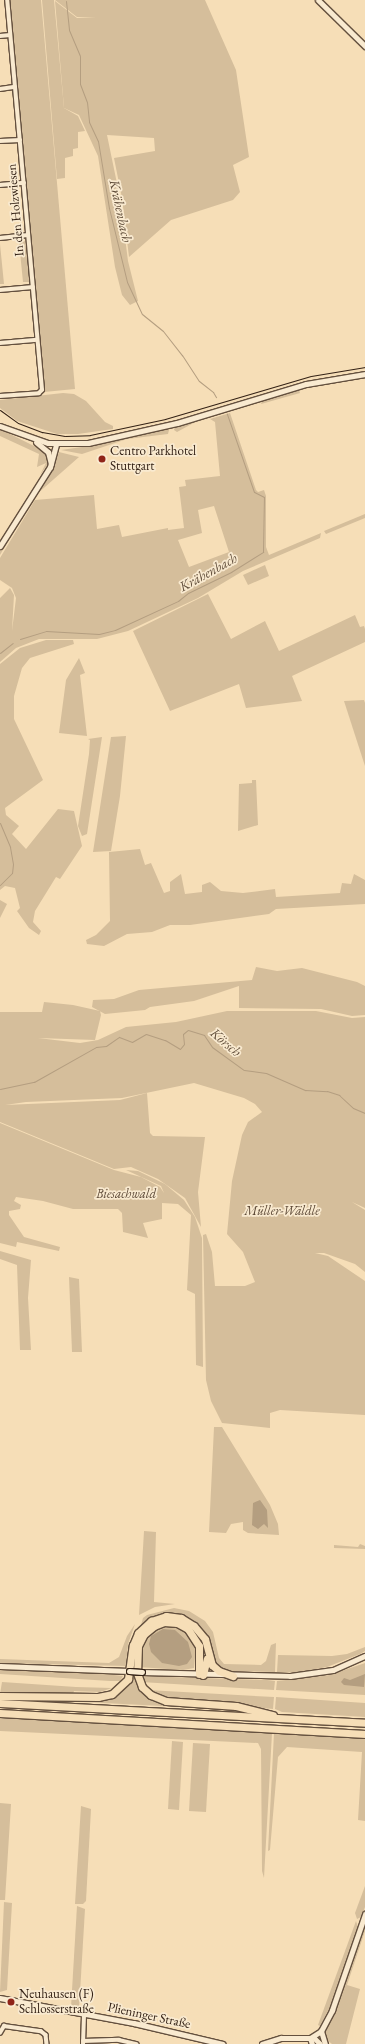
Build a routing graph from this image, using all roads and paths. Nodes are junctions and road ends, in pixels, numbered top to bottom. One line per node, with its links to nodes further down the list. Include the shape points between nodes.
1 (7, 0): 3 (street, In den Holzwiesen)
2 (318, 0): 5 (main road)
3 (10, 35): 4 (street); 6 (street, In den Holzwiesen)
4 (0, 36)
5 (365, 46)
6 (15, 87): 7 (street); 8 (street, In den Holzwiesen)
7 (0, 89)
8 (20, 140): 9 (street); 10 (street, In den Holzwiesen)
9 (0, 141)
10 (24, 183): 11 (street); 12 (street, In den Holzwiesen)
11 (0, 185)
12 (28, 235): 13 (street); 14 (street, In den Holzwiesen)
13 (0, 238)
14 (33, 287): 15 (street); 16 (street, In den Holzwiesen)
15 (0, 290)
16 (37, 340): 17 (street); 19 (street, In den Holzwiesen, via 40,393)
17 (0, 343)
18 (365, 374): 22 (main road, via 306,384 121,437 82,444)
19 (0, 396)
20 (0, 426): 21 (main road)
21 (32, 439): 22 (main road); 23 (main road, via 48,452)
22 (56, 444): 23 (main road)
23 (51, 465): 24 (main road)
24 (0, 546)
25 (208, 1654): 28 (highway); 29 (highway, via 216,1669); 30 (highway, via 203,1636 194,1626 177,1617 161,1617 149,1622 138,1632 132,1647 128,1679 112,1694 98,1697)
26 (365, 1656): 29 (main road, via 333,1670 284,1677)
27 (0, 1666): 28 (main road, bridge)
28 (201, 1675): 29 (main road); 33 (highway, via 199,1646 188,1629 177,1623 164,1622 144,1634 138,1646 136,1673 142,1687 153,1697 168,1701 236,1706)
29 (233, 1676)
30 (0, 1696)
31 (0, 1703): 33 (highway)
32 (0, 1713): 35 (highway)
33 (285, 1718): 34 (highway)
34 (365, 1723)
35 (365, 1734)
36 (365, 1914): 39 (main road, via 332,2010)
37 (0, 1998): 38 (street, Plieninger Straße)
38 (84, 2014): 42 (street); 46 (street, Plieninger Straße)
39 (321, 2031): 41 (main road); 50 (main road)
40 (0, 2032): 44 (street, via 4,2026 41,2031 46,2035)
41 (311, 2038): 43 (main road); 48 (main road); 49 (main road)
42 (84, 2042): 45 (street, via 119,2040)
43 (290, 2042): 47 (main road, via 278,2038)
44 (47, 2044)
45 (137, 2044)
46 (223, 2044)
47 (262, 2044)
48 (312, 2044)
49 (320, 2044)
50 (325, 2044)

